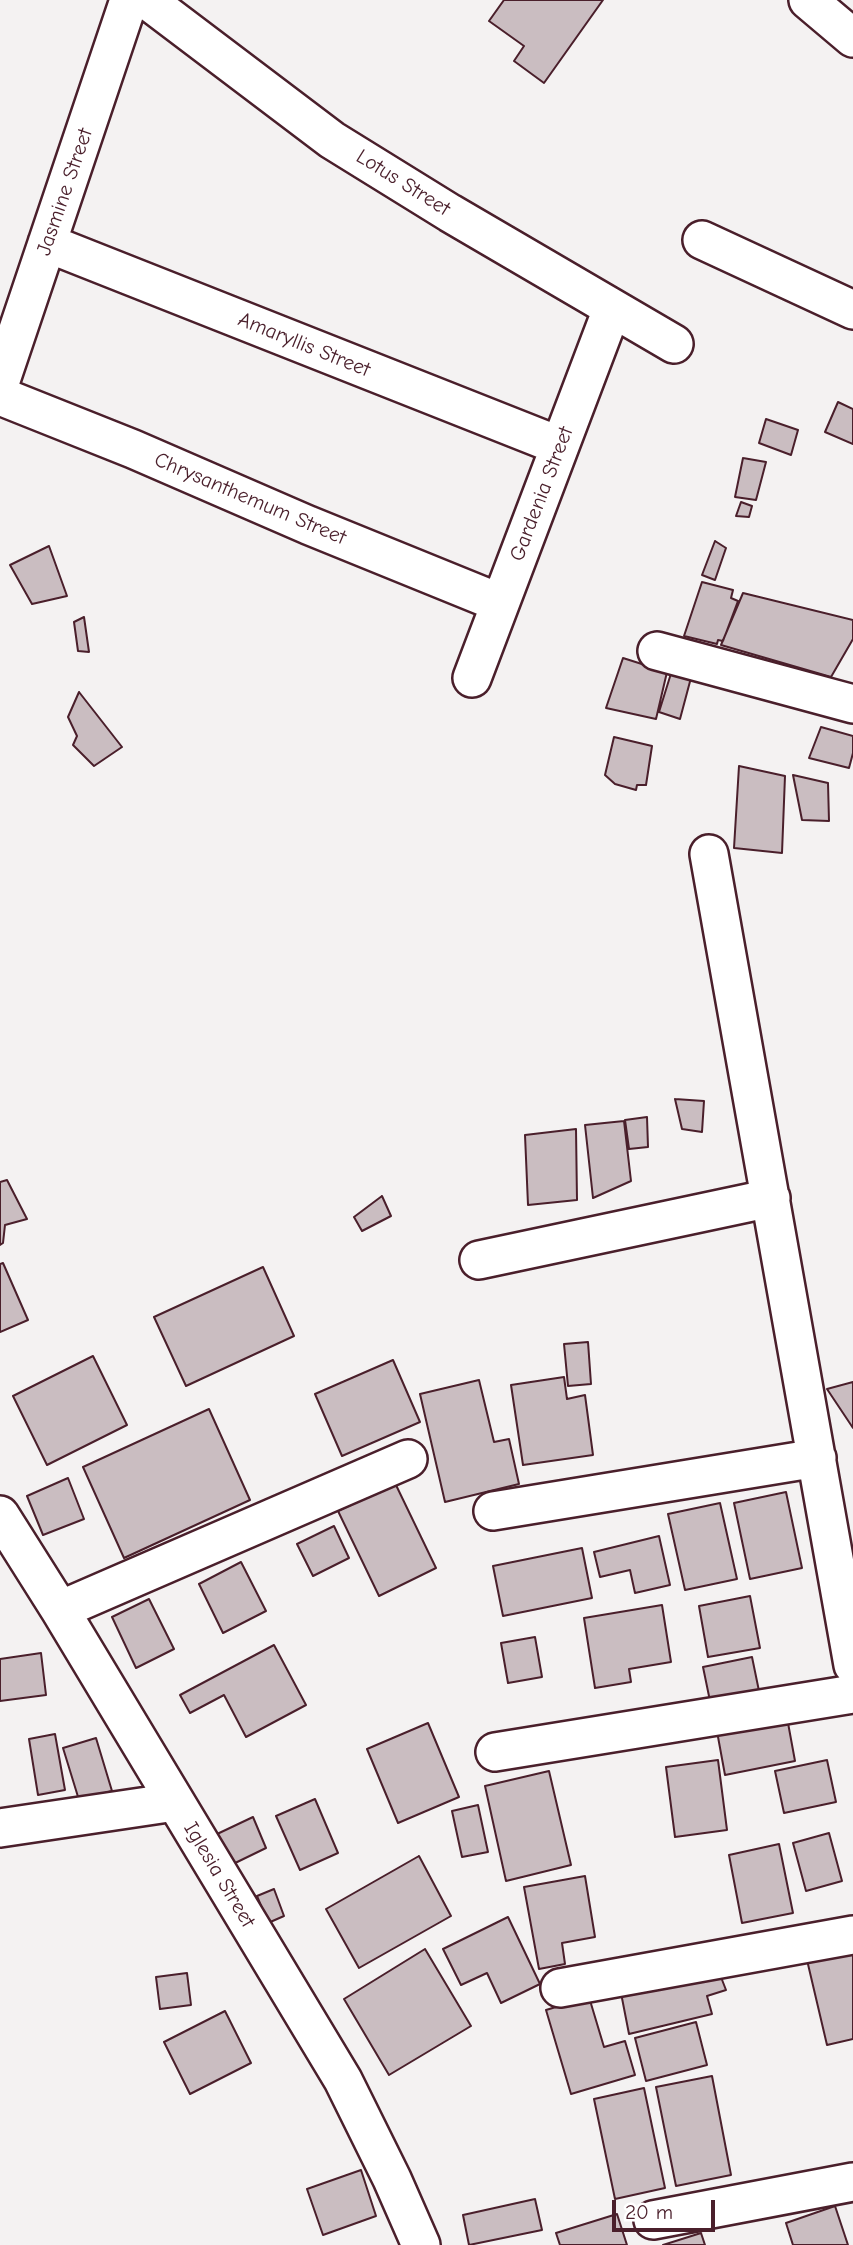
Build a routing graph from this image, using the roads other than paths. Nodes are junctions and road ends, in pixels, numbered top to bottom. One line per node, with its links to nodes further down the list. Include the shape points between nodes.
1 (129, 0): 6 (street, Jasmine Street)
2 (147, 0): 7 (street, Lotus Street, via 332,140)
3 (808, 0): 4 (street)
4 (853, 38)
5 (702, 240): 8 (street)
6 (47, 243): 10 (street, Jasmine Street); 12 (street, Amaryllis Street)
7 (612, 309): 9 (street, Lotus Street); 12 (street, Gardenia Street)
8 (853, 310)
9 (674, 344)
10 (0, 383)
11 (0, 396): 13 (street, Chrysanthemum Street)
12 (560, 446): 13 (street, Gardenia Street)
13 (500, 604): 15 (street, Gardenia Street)
14 (657, 651): 16 (street)
15 (472, 678)
16 (852, 702)
17 (709, 854): 18 (street)
18 (771, 1198): 19 (street); 20 (street)
19 (480, 1260)
20 (817, 1458): 22 (street); 26 (street)
21 (408, 1459): 25 (street)
22 (493, 1511)
23 (0, 1515): 24 (street, Iglesia Street)
24 (15, 1566): 25 (street, Iglesia Street)
25 (60, 1610): 29 (street, Iglesia Street)
26 (853, 1665)
27 (853, 1694): 28 (street)
28 (495, 1752)
29 (175, 1802): 30 (street); 35 (street, Iglesia Street, via 343,2080)
30 (0, 1828)
31 (853, 1935): 32 (street)
32 (560, 1988)
33 (853, 2182): 34 (street)
34 (653, 2220)
35 (421, 2245)

